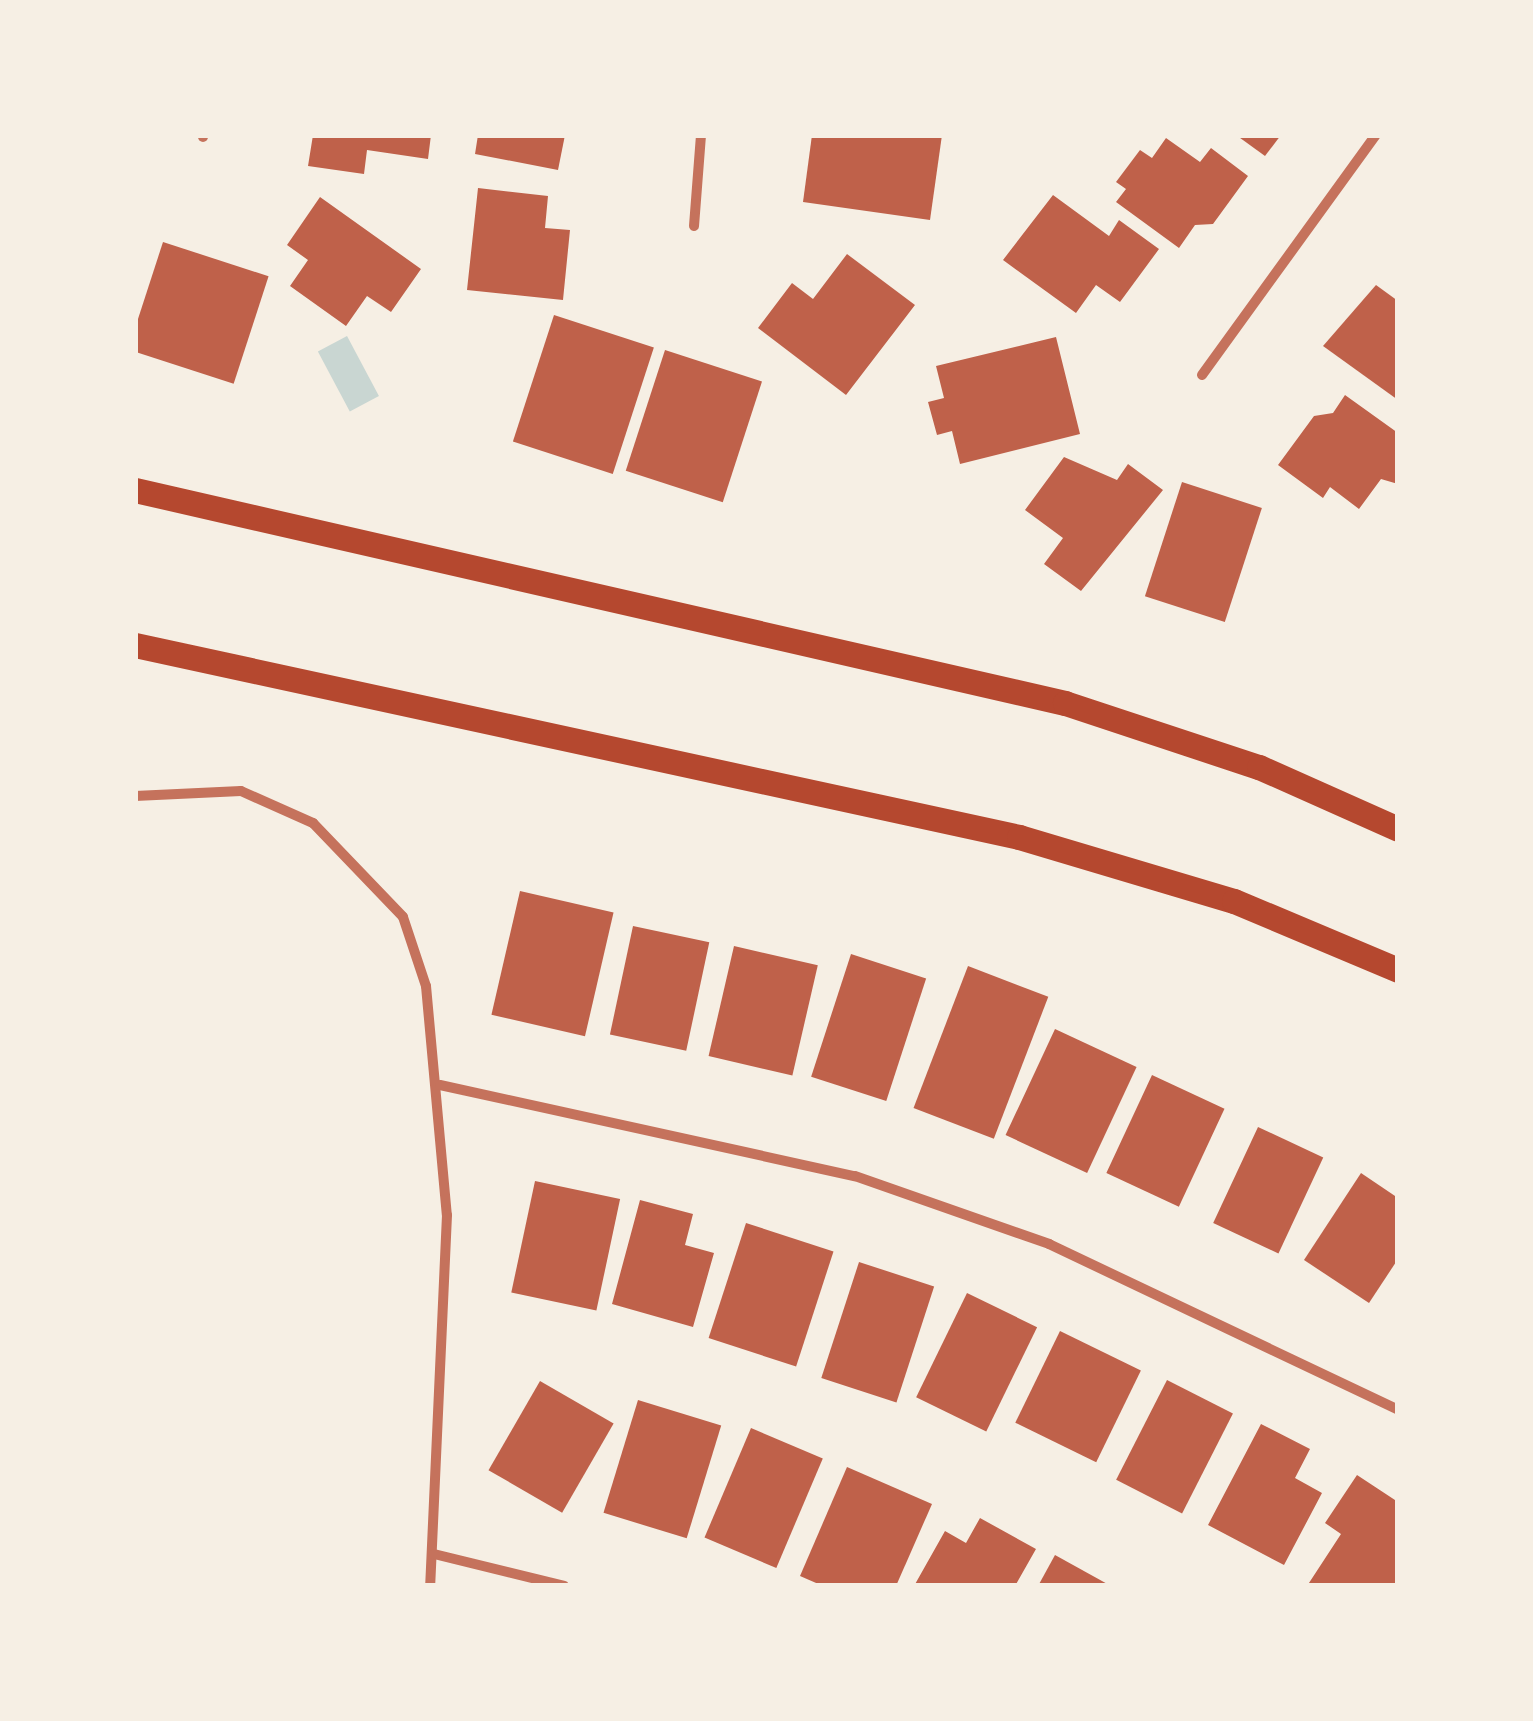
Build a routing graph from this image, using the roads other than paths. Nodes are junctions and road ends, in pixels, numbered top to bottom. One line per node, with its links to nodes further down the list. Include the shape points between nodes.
1 (702, 135): 3 (street)
2 (1376, 135): 4 (street)
3 (694, 226)
4 (1202, 374)
5 (135, 490): 8 (main road, via 1065,703 1259,768)
6 (135, 645): 9 (main road, via 1019,838 1234,900)
7 (135, 796): 10 (street, via 241,792 313,823 364,867 409,934)
8 (1398, 829)
9 (1398, 970)
10 (440, 1085): 11 (street, via 855,1176 1049,1244); 12 (street, via 447,1215)
11 (1398, 1410)
12 (434, 1554): 13 (street); 14 (street)
13 (430, 1586)
14 (564, 1586)

